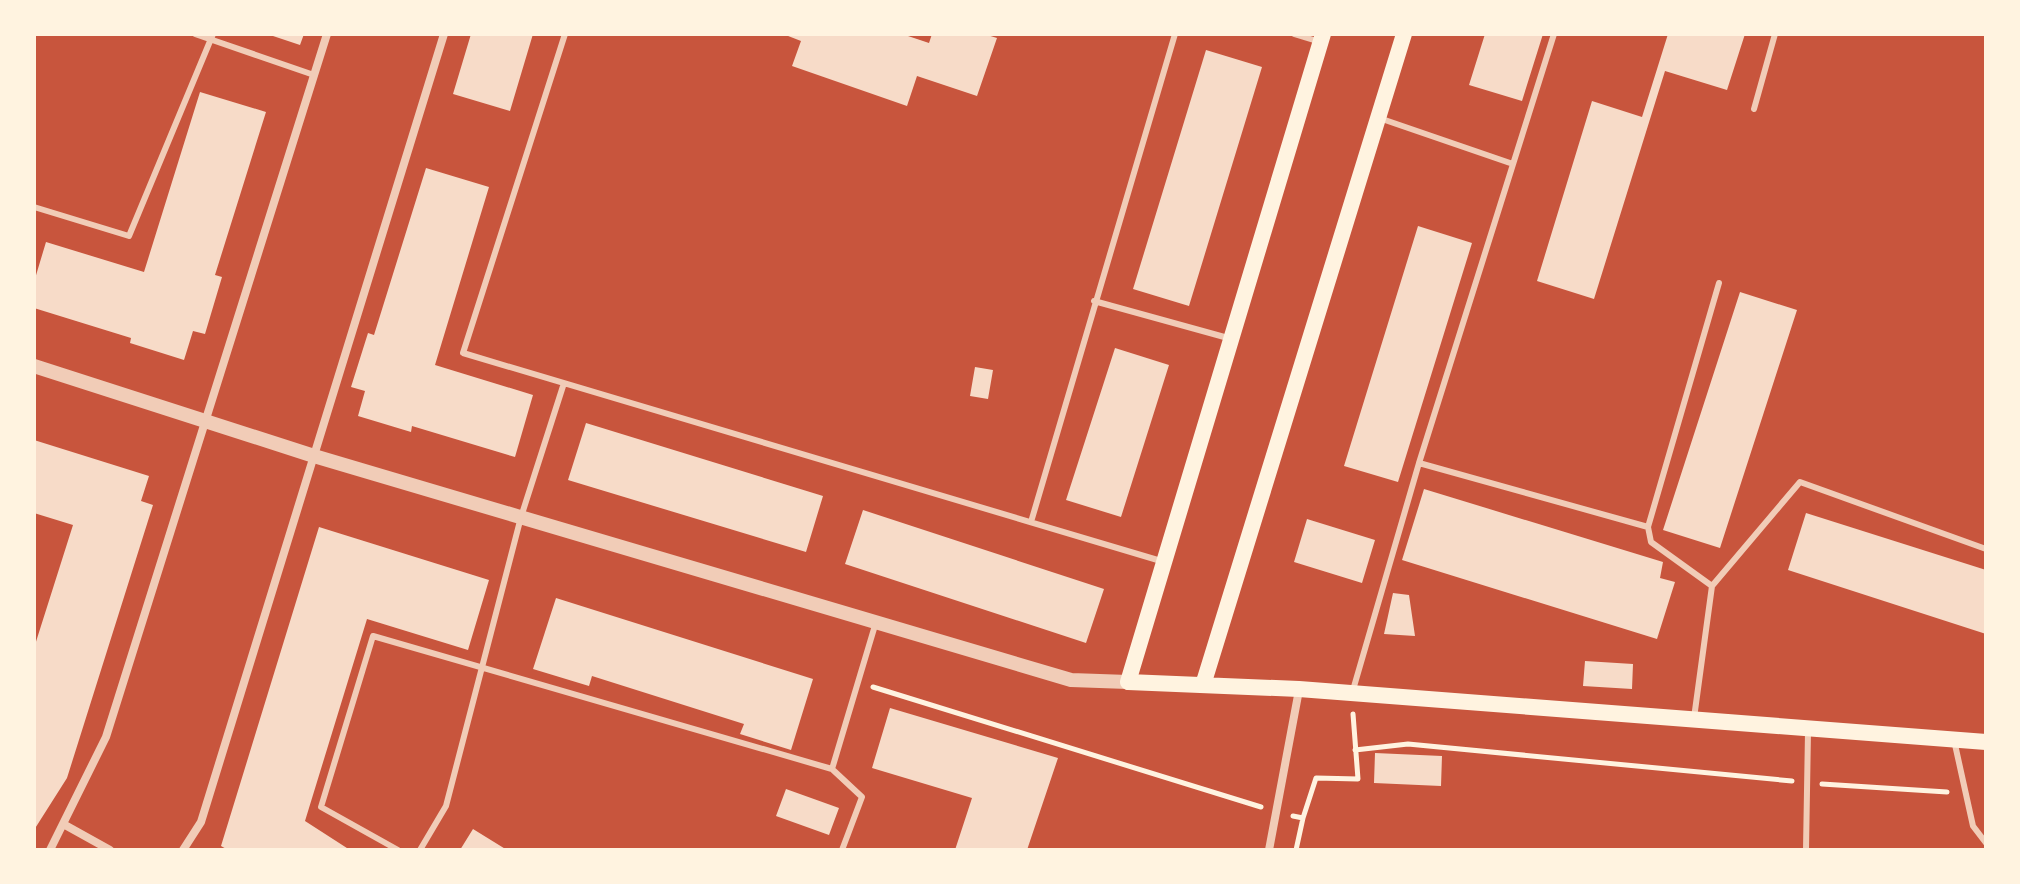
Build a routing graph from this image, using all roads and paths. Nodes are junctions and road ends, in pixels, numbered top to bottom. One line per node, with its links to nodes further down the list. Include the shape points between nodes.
1 (195, 34): 10 (lane)
2 (327, 34): 12 (street)
3 (444, 34): 23 (street)
4 (565, 34): 21 (lane, via 463,353)
5 (1175, 34): 18 (lane)
6 (1294, 34): 11 (lane)
7 (1404, 34): 14 (main road)
8 (1554, 34): 15 (lane)
9 (1775, 34): 13 (lane)
10 (212, 36): 12 (lane); 16 (lane, via 129,236)
11 (1322, 38): 19 (main road)
12 (314, 75): 22 (street)
13 (1754, 109)
14 (1378, 117): 15 (lane); 35 (main road)
15 (1513, 164): 24 (lane)
16 (34, 207)
17 (1719, 283): 27 (lane)
18 (1094, 301): 19 (lane); 26 (lane)
19 (1232, 339): 29 (main road)
20 (34, 366): 22 (street)
21 (564, 383): 25 (lane); 26 (lane)
22 (205, 419): 23 (street); 48 (street, via 106,737)
23 (314, 456): 25 (street); 52 (street, via 201,822)
24 (1419, 463): 27 (lane); 37 (lane)
25 (521, 517): 31 (street); 32 (lane)
26 (1031, 522): 29 (lane)
27 (1648, 527): 30 (lane, via 1651,542)
28 (1986, 549): 30 (lane, via 1800,482)
29 (1165, 562): 34 (main road)
30 (1712, 586): 38 (lane)
31 (876, 622): 33 (lane); 34 (street, via 1071,680)
32 (482, 669): 43 (lane); 53 (lane, via 373,636 321,807); 54 (lane, via 446,806)
33 (858, 682): 43 (lane); 46 (path)
34 (1128, 682): 35 (main road)
35 (1203, 685): 36 (main road)
36 (1299, 689): 37 (main road); 46 (street)
37 (1352, 693): 38 (main road); 42 (path)
38 (1694, 719): 39 (main road)
39 (1808, 728): 40 (main road); 44 (lane)
40 (1954, 740): 41 (main road); 45 (lane)
41 (1986, 742)
42 (1355, 750): 44 (path, via 1408,744); 47 (path, via 1358,779 1316,778)
43 (832, 769): 55 (lane, via 862,797)
44 (1808, 783): 45 (path); 58 (lane)
45 (1966, 794): 49 (lane, via 1973,826)
46 (1278, 813): 47 (path); 56 (street)
47 (1303, 818): 57 (path)
48 (65, 825): 50 (street); 51 (street)
49 (1986, 843)
50 (50, 850)
51 (110, 850)
52 (183, 850)
53 (398, 850)
54 (420, 850)
55 (842, 850)
56 (1269, 850)
57 (1296, 850)
58 (1806, 850)

